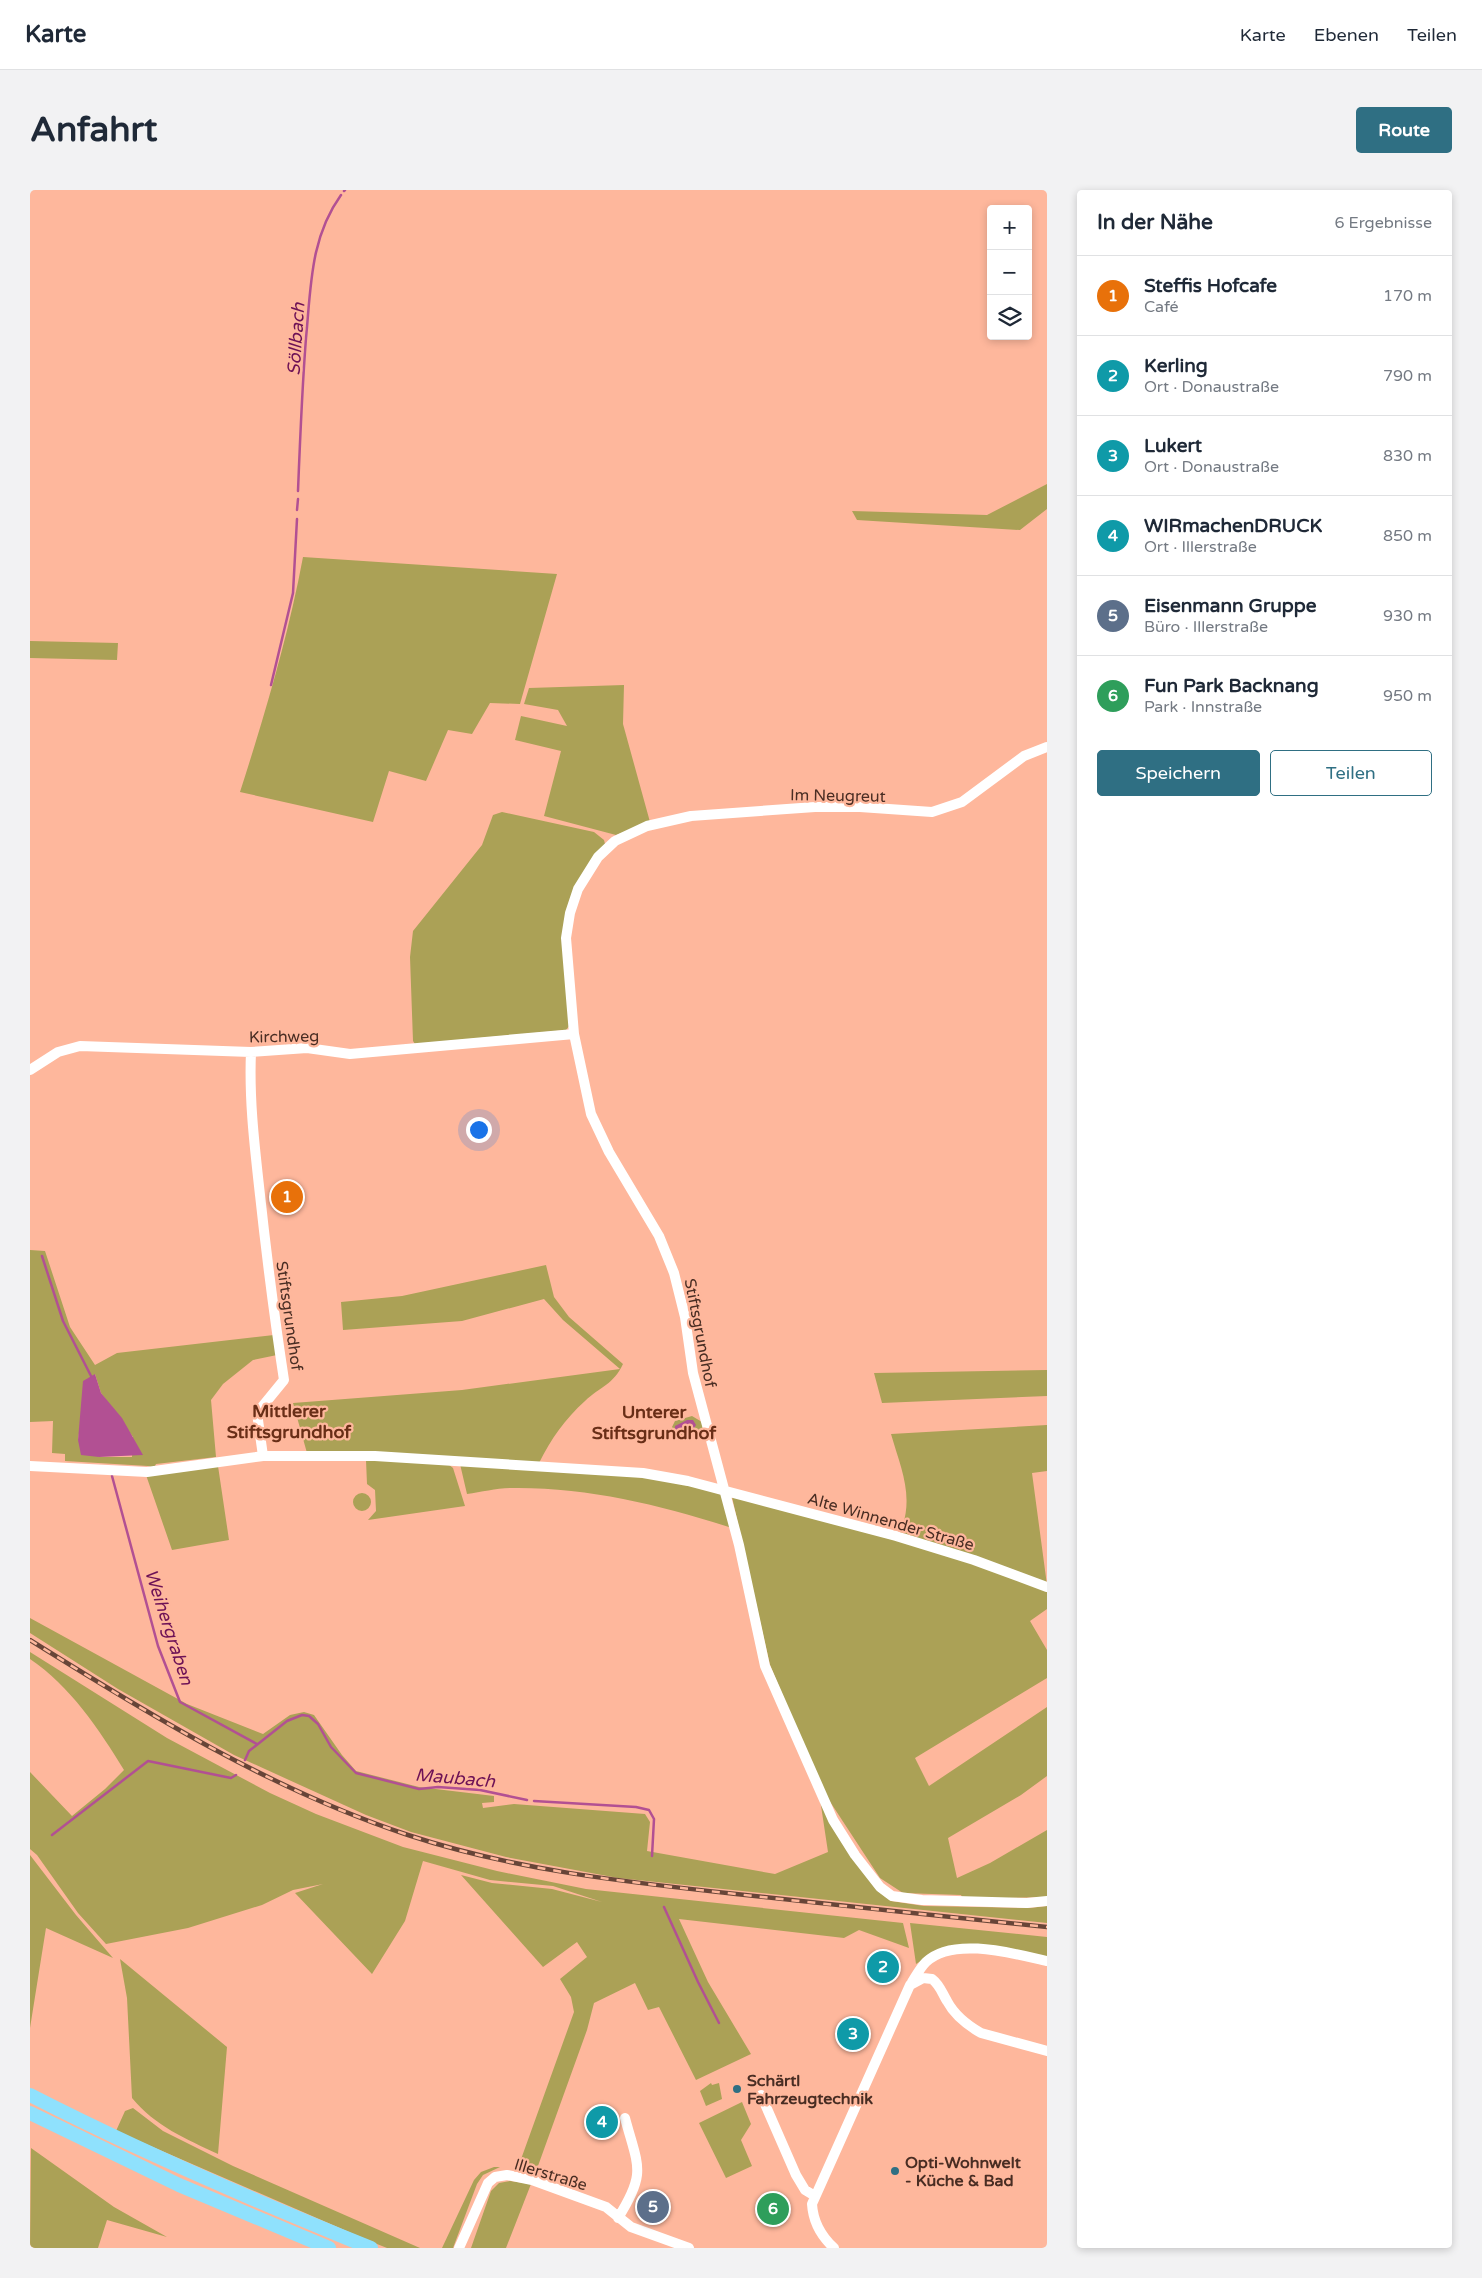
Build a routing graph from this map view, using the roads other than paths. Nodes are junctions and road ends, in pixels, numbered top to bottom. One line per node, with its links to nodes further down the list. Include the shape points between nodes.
1 (1047, 747): 2 (street, Im Neugreut, via 1024,756 962,802 932,812 860,807 742,811 691,816 647,826)
2 (615, 841): 3 (street, Stiftsgrundhof, via 587,872 570,913 566,938)
3 (574, 1034): 4 (street, Kirchweg, via 350,1054 307,1048); 8 (street, Stiftsgrundhof, via 594,1122 608,1152 659,1236 674,1273 685,1317 693,1373)
4 (251, 1052): 5 (street, Kirchweg, via 80,1046 58,1052); 6 (street, Stiftsgrundhof, via 252,1117 284,1380 257,1413)
5 (30, 1070)
6 (263, 1456): 7 (street, via 148,1472); 8 (street, via 384,1456 643,1473)
7 (30, 1466)
8 (724, 1491): 9 (street, Alte Winnender Straße, via 896,1536); 10 (street, Stiftsgrundhof, via 765,1666 833,1820 880,1887 897,1898)
9 (1047, 1587)
10 (1047, 1901)
11 (1047, 1961): 12 (street, via 980,1948 950,1952 926,1962)
12 (910, 1985): 13 (street, via 923,1978 932,1978 956,2015 973,2029); 18 (street)
13 (1047, 2051)
14 (30, 2095): 22 (highway, via 244,2196)
15 (761, 2095): 18 (street, via 796,2175 805,2190)
16 (30, 2113): 21 (highway, via 179,2185)
17 (625, 2118): 19 (street, via 638,2166 636,2188)
18 (815, 2196): 26 (street, via 812,2204 815,2221)
19 (618, 2218): 20 (street, Illerstraße, via 606,2207 532,2180 508,2175 496,2177 488,2184); 25 (street, Illerstraße, via 632,2227)
20 (471, 2225): 23 (street, Illerstraße); 24 (street, Illerstraße)
21 (329, 2248)
22 (371, 2248)
23 (459, 2248)
24 (466, 2248)
25 (689, 2248)
26 (833, 2248)

